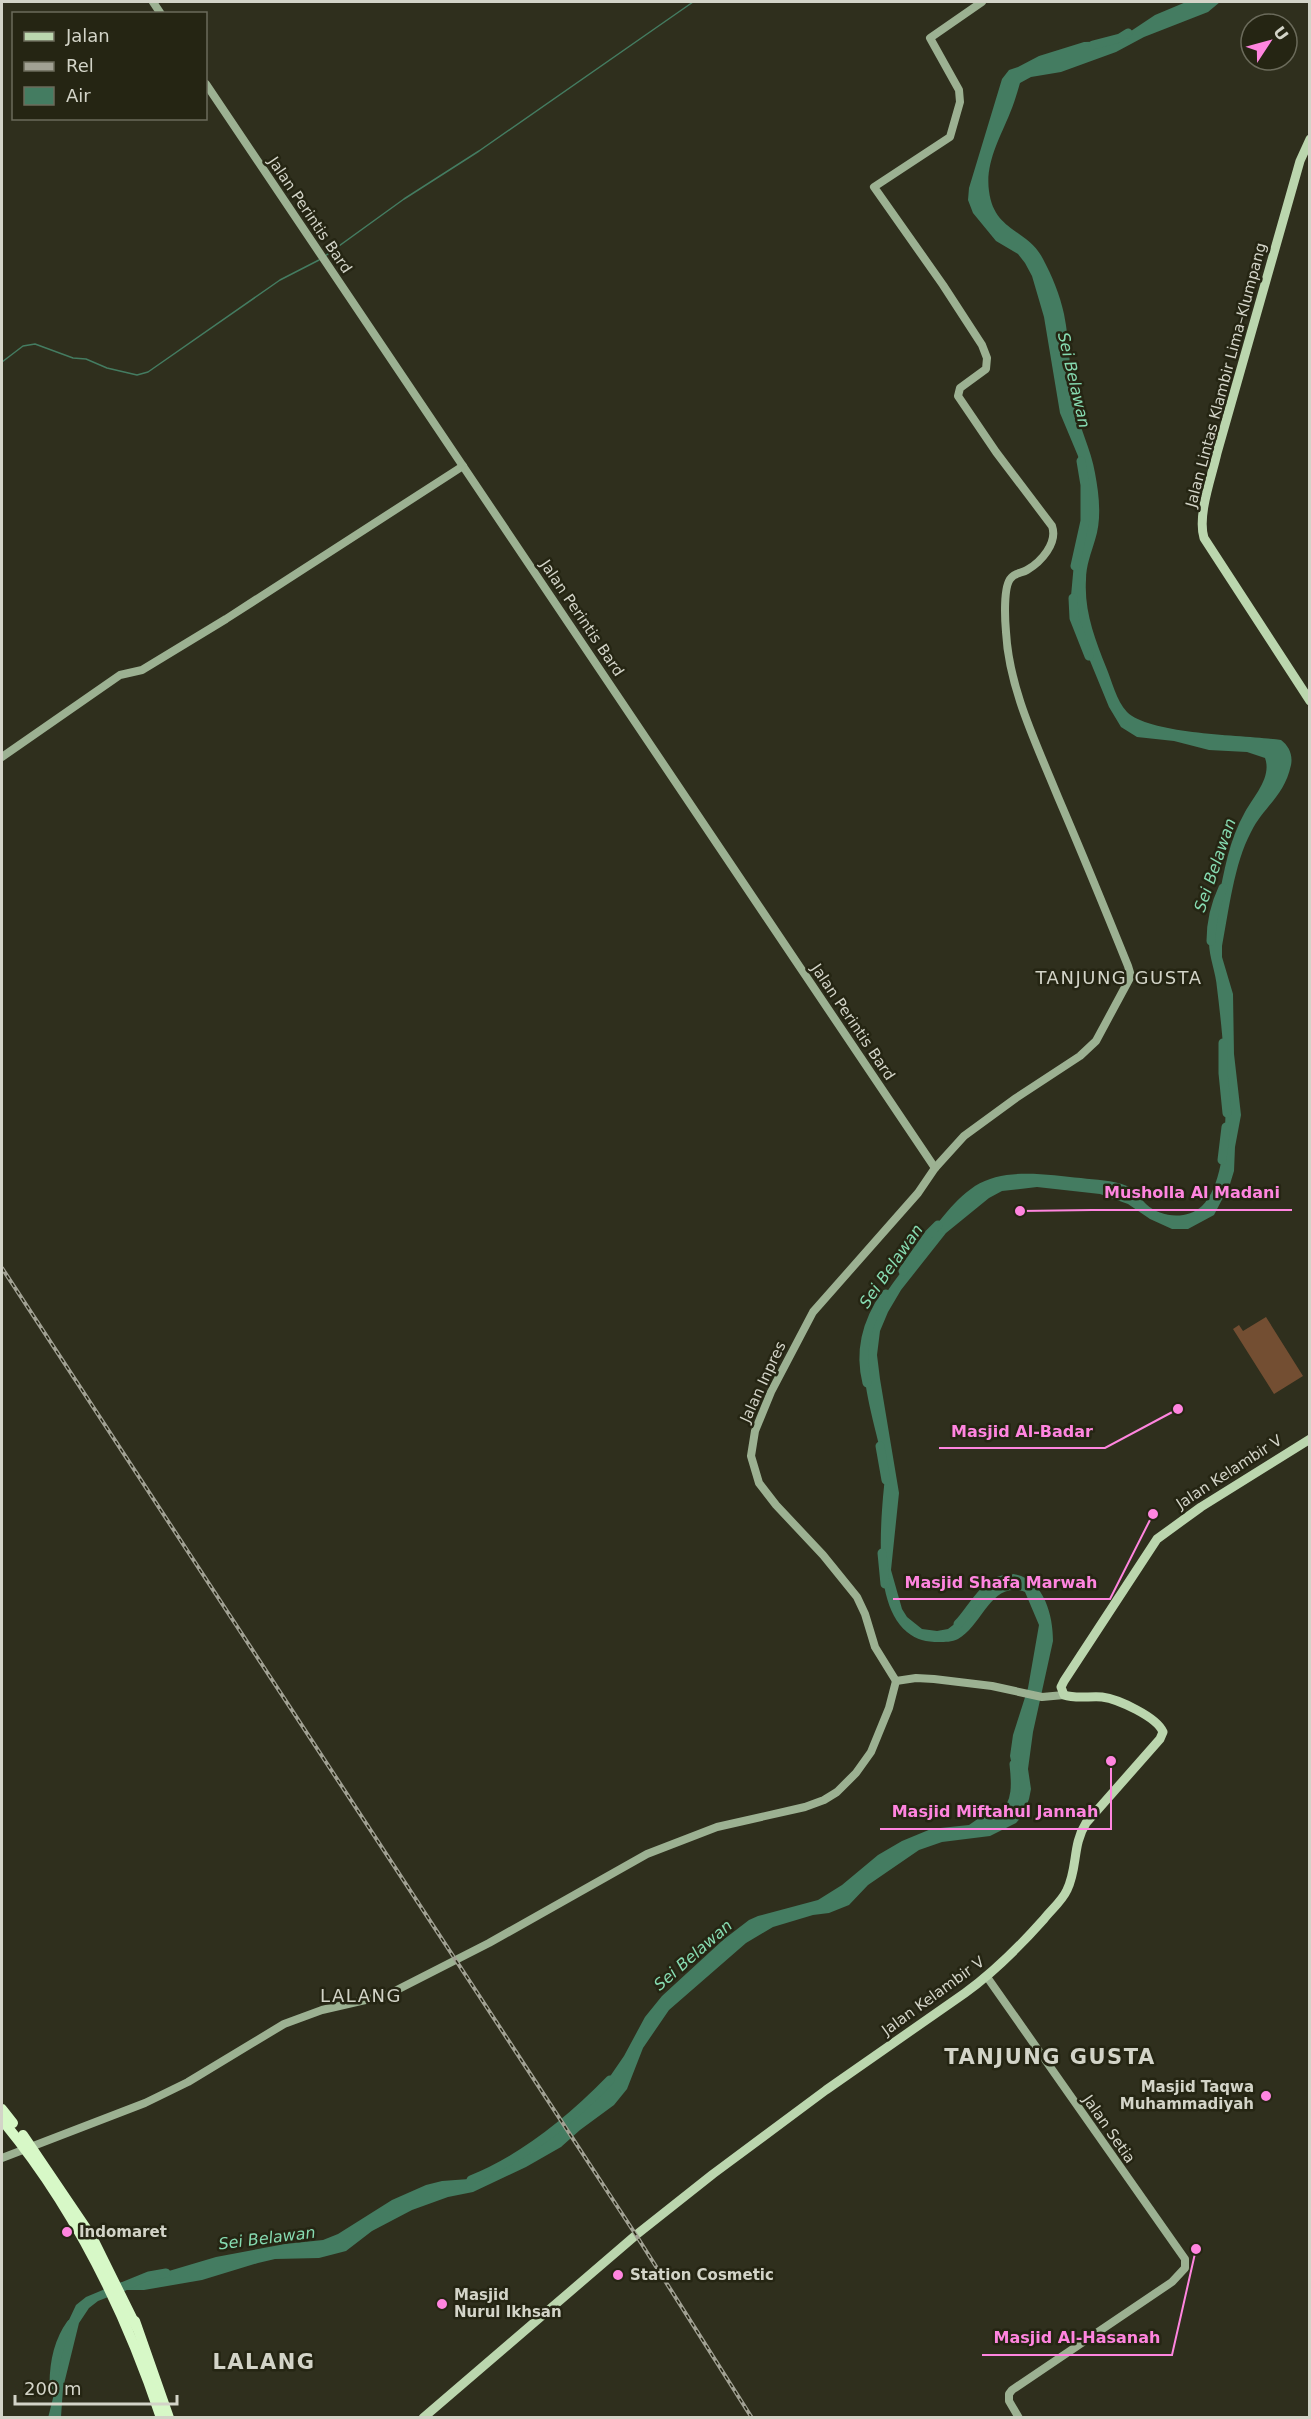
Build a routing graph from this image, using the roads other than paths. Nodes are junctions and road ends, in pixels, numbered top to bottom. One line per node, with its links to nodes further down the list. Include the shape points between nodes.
1 (982, 2): 7 (street, Jalan Inpres, via 930,38 959,90 960,102 950,137 874,187 982,345 986,369 960,388 958,396 1055,533 1051,546 1034,565 1008,582 1008,650 1017,691 1037,745 1131,976 1104,1030 1090,1047 964,1136)
2 (207, 85): 4 (street, Jalan Perintis Bard)
3 (1310, 139): 5 (main road, Jalan Lintas Klambir Lima–Klumpang, via 1300,161 1206,495 1202,529 1204,538)
4 (464, 466): 6 (street, via 142,670 120,675); 7 (street, Jalan Perintis Bard)
5 (1310, 701)
6 (2, 757)
7 (935, 1168): 9 (street, Jalan Inpres, via 918,1193 813,1312 771,1392 756,1426 751,1450 754,1473 764,1491 857,1597 875,1647)
8 (1310, 1439): 10 (main road, Jalan Kelambir V, via 1157,1539 1064,1681)
9 (896, 1681): 10 (street, via 934,1678 1042,1697); 14 (street, via 870,1752 851,1778 824,1800 717,1827 647,1854 399,1989 380,1998 322,2010 288,2022 145,2103)
10 (1064, 1695): 11 (main road, Jalan Kelambir V, via 1110,1699 1152,1719 1163,1732 1079,1834 1066,1892)
11 (987, 1977): 20 (main road, Jalan Kelambir V, via 712,2174); 21 (street, Jalan Setia, via 1185,2259 1185,2268 1172,2282 1009,2394)
12 (2, 2109): 14 (highway)
13 (2, 2120): 14 (highway)
14 (29, 2148): 15 (street); 16 (highway); 16 (highway, via 92,2237)
15 (2, 2158)
16 (109, 2275): 17 (highway)
17 (127, 2314): 18 (highway); 19 (highway, via 137,2328)
18 (161, 2418)
19 (169, 2418)
20 (423, 2418)
21 (1019, 2418)

